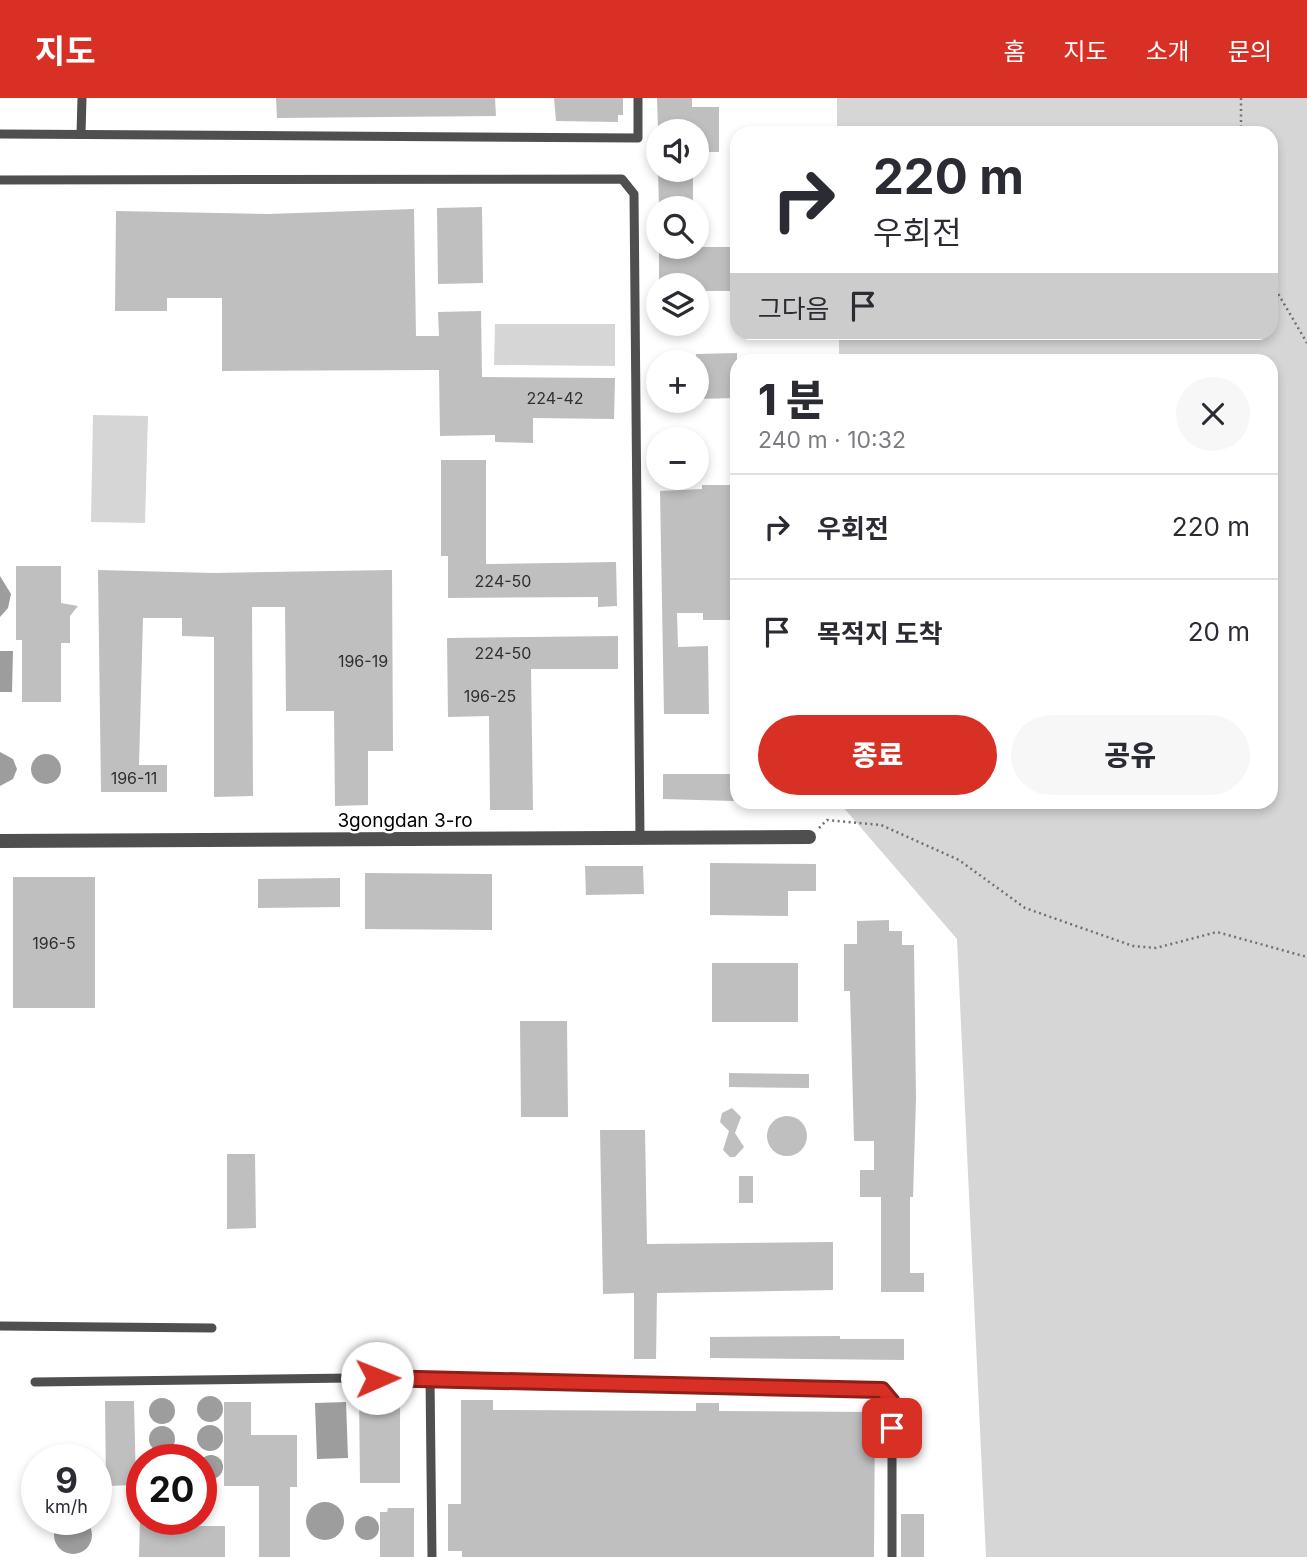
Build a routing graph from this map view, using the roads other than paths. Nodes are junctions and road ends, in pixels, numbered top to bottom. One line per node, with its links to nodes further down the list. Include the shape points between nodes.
1 (82, 98): 4 (lane)
2 (638, 98): 4 (lane, via 638,138)
3 (0, 134): 4 (lane)
4 (82, 134)
5 (0, 180): 7 (lane, via 622,179 634,194)
6 (809, 837): 7 (street, 3gongdan 3-ro)
7 (640, 838): 8 (street, 3gongdan 3-ro)
8 (0, 841)
9 (0, 1326): 10 (lane)
10 (212, 1328)
11 (430, 1377): 12 (lane); 13 (lane); 14 (lane, via 882,1390 892,1402)
12 (35, 1382)
13 (432, 1557)
14 (892, 1557)

